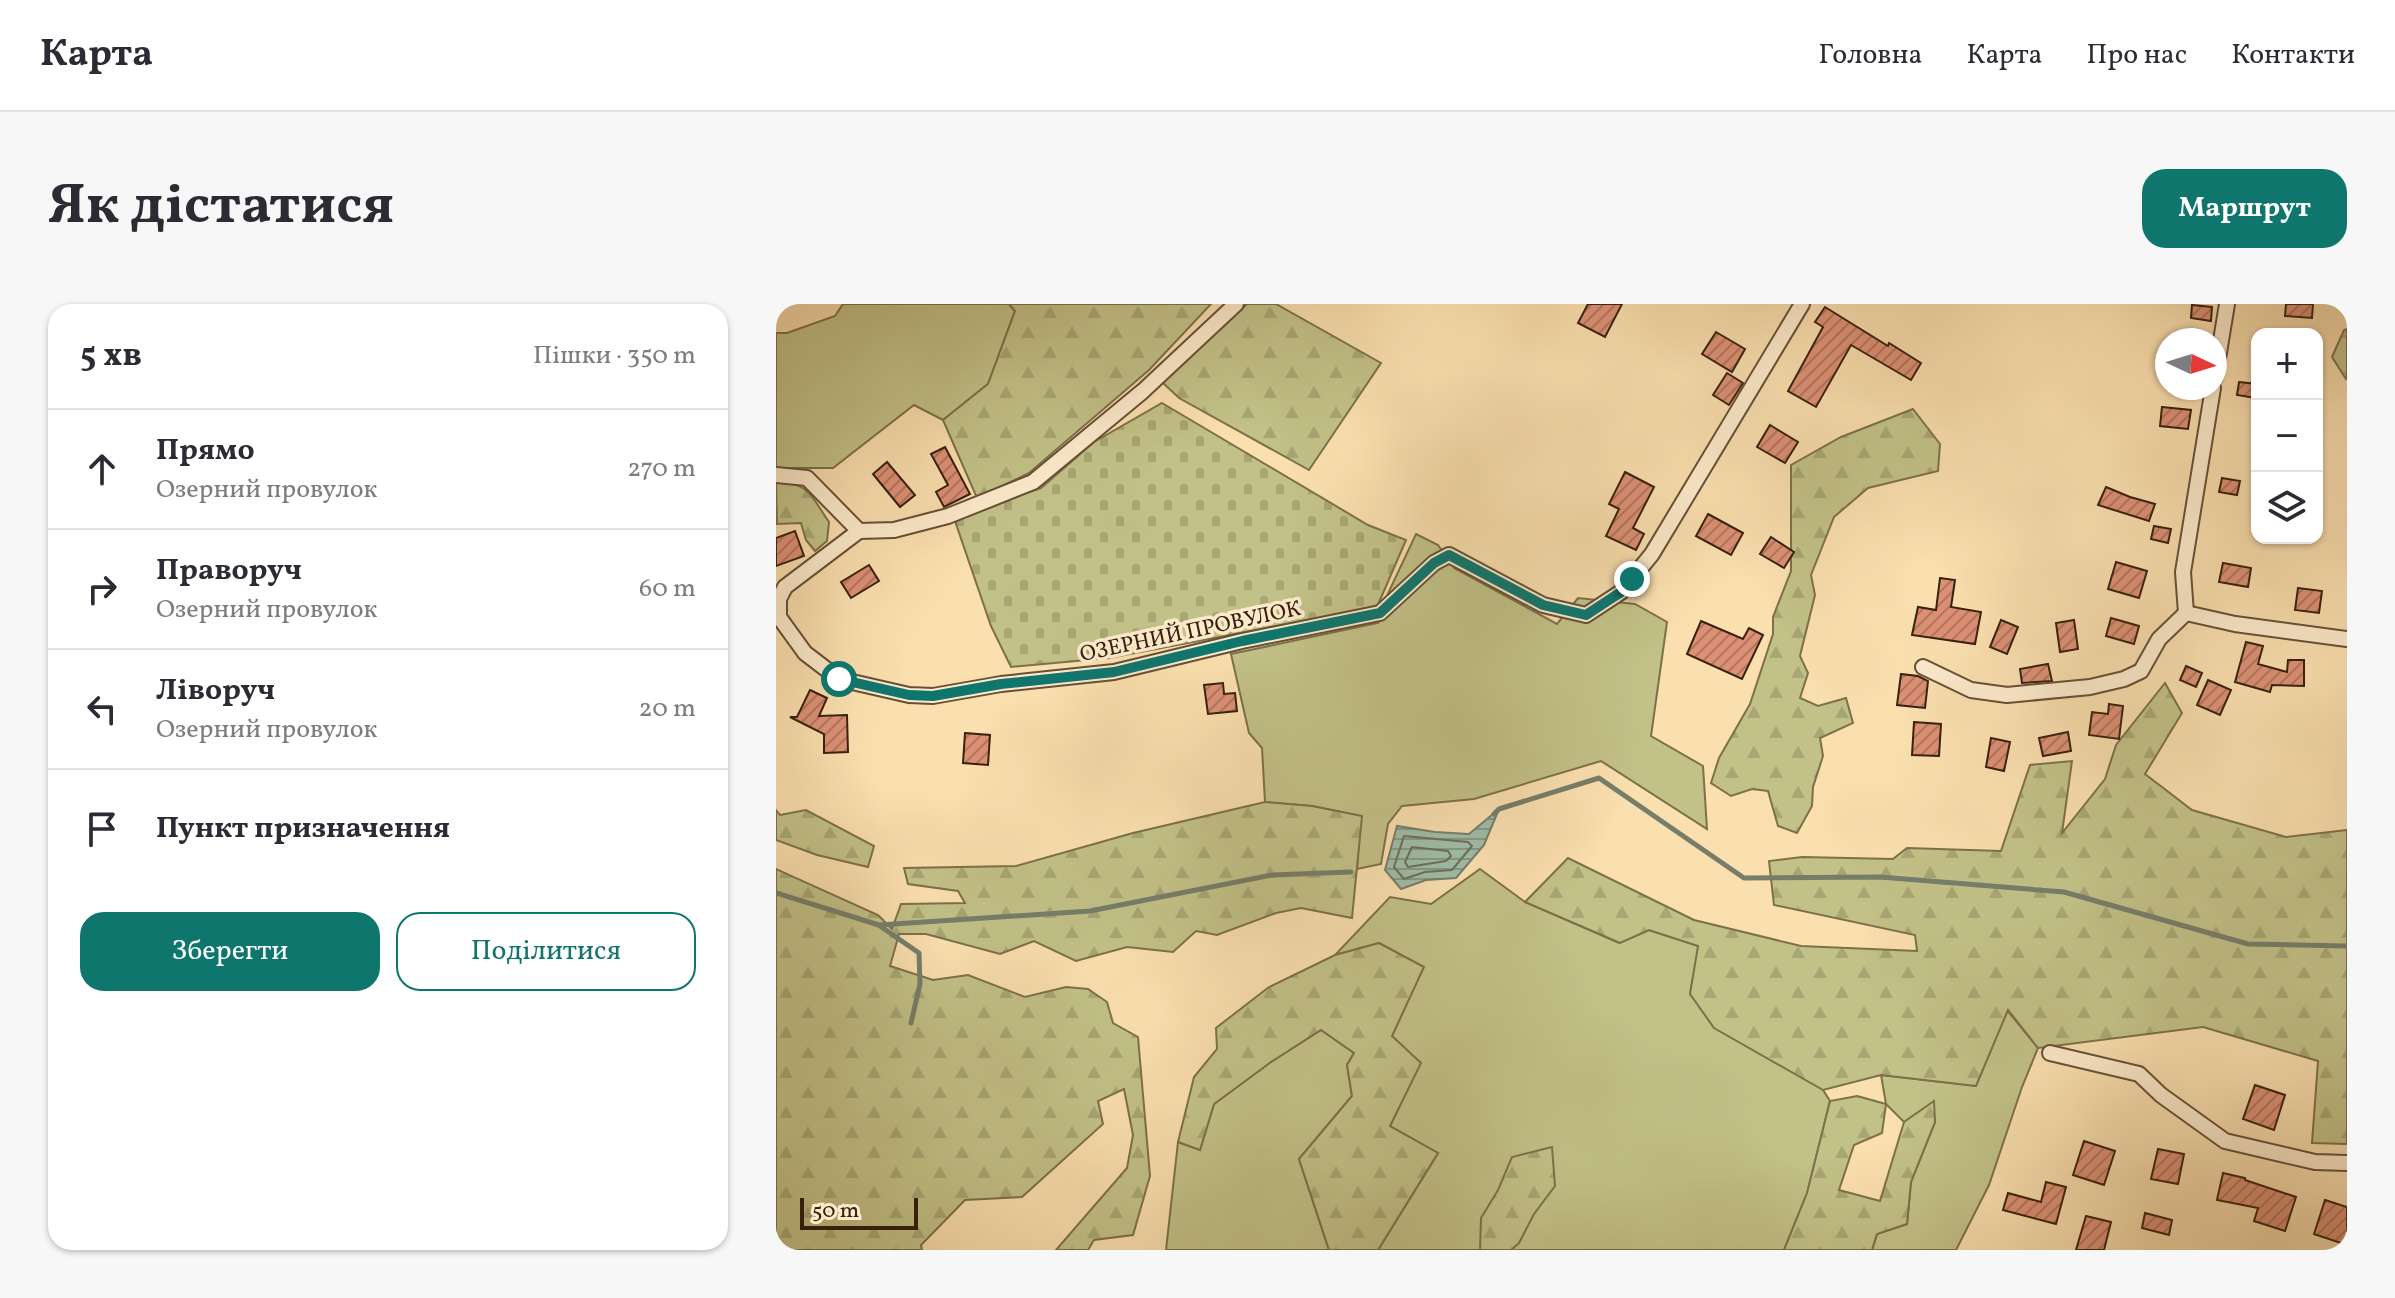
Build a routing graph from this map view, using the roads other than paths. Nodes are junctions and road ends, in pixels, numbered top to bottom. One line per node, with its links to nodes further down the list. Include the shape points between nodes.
1 (1236, 304): 7 (street, via 1143,391 1033,482 948,516 894,530)
2 (1802, 304): 7 (street, ОЗЕРНИЙ ПРОВУЛОК, via 1652,554 1621,592 1586,615 1543,605 1449,555 1380,613 1114,672 909,695 839,679 805,653 779,617 785,587)
3 (2227, 304): 4 (street)
4 (2223, 328)
5 (2211, 400): 8 (street, via 2183,572)
6 (776, 475): 7 (street, via 807,478)
7 (859, 531)
8 (2186, 613): 9 (street); 10 (street, via 2159,639 2141,671 2090,687 2007,695 1971,690)
9 (2347, 639)
10 (1923, 667)
11 (2050, 1053): 12 (street, via 2139,1074 2225,1141 2315,1162)
12 (2347, 1163)

